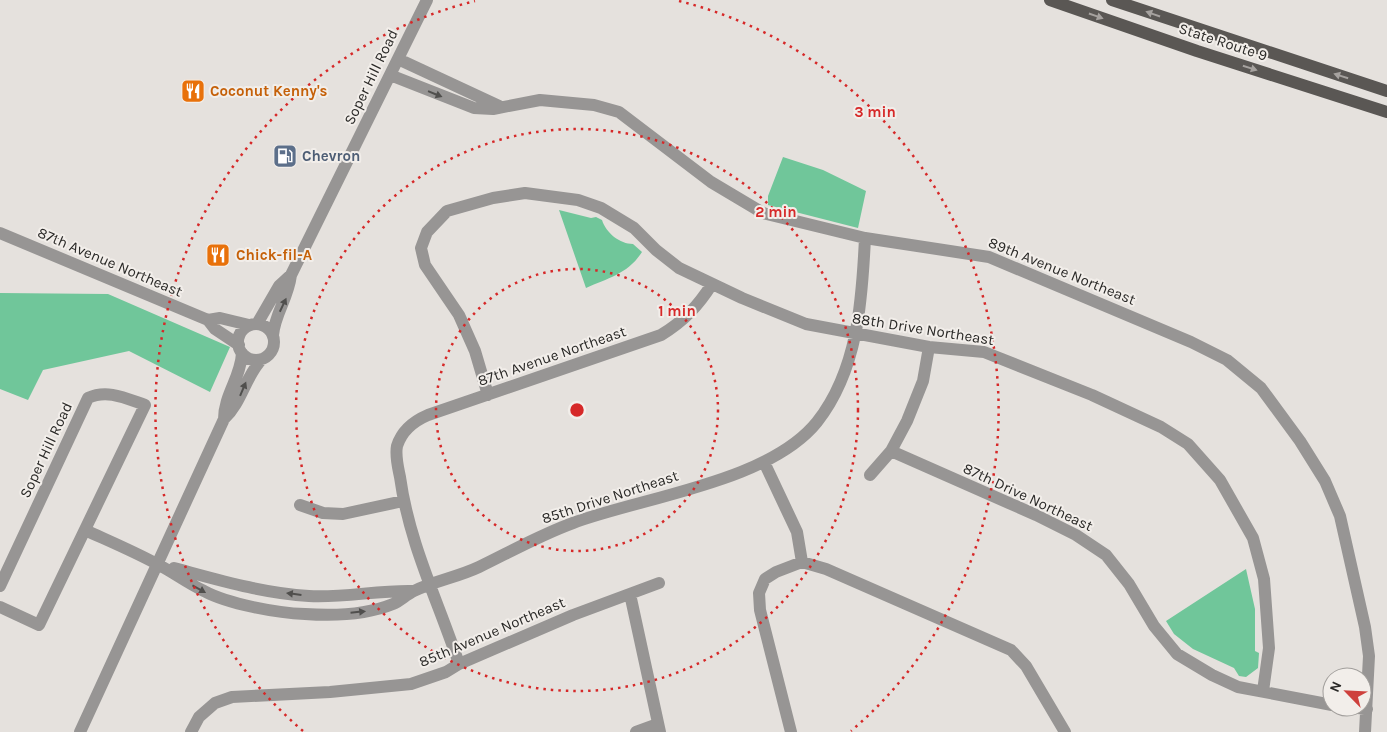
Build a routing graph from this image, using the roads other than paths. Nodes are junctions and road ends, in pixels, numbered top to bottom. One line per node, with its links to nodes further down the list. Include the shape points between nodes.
1 (427, 0): 4 (street, Soper Hill Road)
2 (1050, 0): 8 (main road, State Route 9, one-way to 8)
3 (1112, 0): 6 (main road, State Route 9, one-way to 3)
4 (398, 59): 5 (street, Soper Hill Road); 7 (street)
5 (390, 75): 7 (street, 89th Avenue Northeast, one-way to 7, via 474,108 493,109); 11 (street, Soper Hill Road)
6 (1387, 91)
7 (499, 106): 10 (street, 89th Avenue Northeast, via 540,100 570,101 619,112 711,182 763,213)
8 (1387, 112)
9 (0, 233): 13 (street, 87th Avenue Northeast)
10 (865, 238): 16 (street, 85th Drive Northeast, via 863,291); 37 (street, 89th Avenue Northeast, via 989,257 1191,342 1227,360 1261,388 1325,481 1340,516 1365,627)
11 (291, 275): 14 (street, via 279,286); 15 (street, one-way to 11, via 275,322 289,292)
12 (712, 284): 16 (street, 88th Drive Northeast, via 806,324); 20 (street, 87th Avenue Northeast, via 684,320 661,335); 20 (street, 88th Drive Northeast, via 679,268 626,223 602,208 578,200 526,193 447,210 427,232 421,248 425,265 459,315 475,351)
13 (208, 320): 14 (street, via 220,318 240,325); 18 (street)
14 (253, 325): 15 (street, via 266,326); 18 (street, via 241,333)
15 (273, 335): 19 (street, via 274,347)
16 (855, 335): 17 (street, 88th Drive Northeast); 23 (street, 85th Drive Northeast, via 836,393 816,422 791,447)
17 (929, 347): 22 (street, via 919,394); 38 (street, 88th Drive Northeast, via 984,352 1048,376 1161,427 1188,444 1205,461 1236,504 1253,538 1264,579 1269,648)
18 (240, 349): 19 (street, via 250,359); 21 (street, via 242,363 224,405)
19 (262, 359): 21 (street, one-way to 19, via 234,409 249,376)
20 (488, 394): 25 (street, 87th Avenue Northeast, via 415,420 404,431 397,447)
21 (224, 419): 29 (street)
22 (891, 451): 24 (street); 38 (street, 87th Drive Northeast, via 1076,535 1106,555 1177,654 1238,687)
23 (764, 462): 28 (street, via 797,532); 31 (street, 85th Drive Northeast, via 683,491 576,522 476,568)
24 (870, 475)
25 (403, 501): 26 (street, via 344,514 323,513); 31 (street, via 419,560)
26 (300, 505)
27 (85, 530): 29 (street); 32 (street, Soper Hill Road, via 144,404 110,394 98,393 88,398); 35 (street, Soper Hill Road, via 39,625)
28 (802, 562): 45 (street, via 765,579 759,593 760,610); 46 (street, via 826,568 1011,650 1026,666)
29 (157, 564): 33 (street, 85th Drive Northeast, one-way to 29, via 310,596 245,588); 33 (street, 85th Drive Northeast, one-way to 33, via 205,592 269,610 304,614 366,611 395,604); 42 (street)
30 (659, 583): 34 (street, 85th Avenue Northeast)
31 (430, 585): 33 (street, 85th Drive Northeast); 36 (street)
32 (0, 586)
33 (413, 591)
34 (630, 594): 36 (street, 85th Avenue Northeast, via 564,618); 41 (street)
35 (0, 607)
36 (458, 664): 43 (street, 85th Avenue Northeast, via 446,672 411,684 232,697 215,703 199,717)
37 (1369, 667)
38 (1262, 691): 39 (street, 87th Drive Northeast)
39 (1322, 703)
40 (1366, 717): 47 (street, 89th Avenue Northeast)
41 (659, 728): 44 (street)
42 (80, 732)
43 (191, 732)
44 (636, 732)
45 (791, 732)
46 (1065, 732)
47 (1365, 732)

